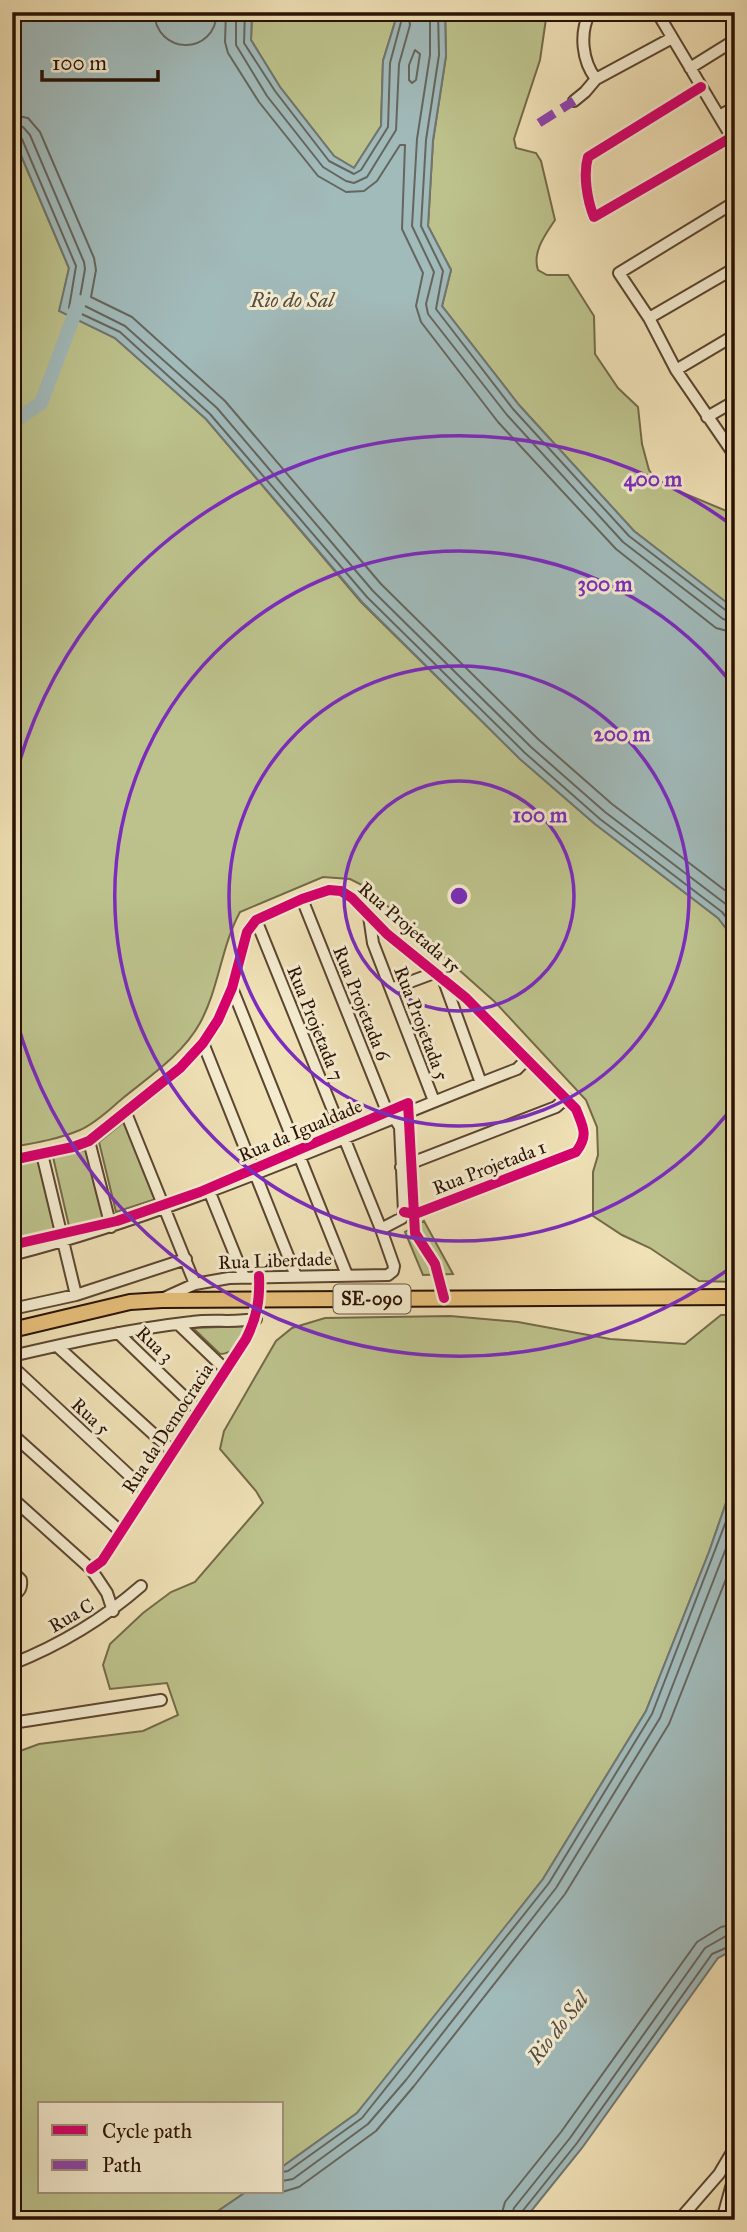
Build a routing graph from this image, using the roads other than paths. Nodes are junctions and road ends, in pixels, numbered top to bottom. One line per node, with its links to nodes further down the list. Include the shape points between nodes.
1 (590, 12): 6 (street, via 584,56)
2 (662, 14): 3 (street)
3 (671, 38): 5 (street); 6 (street)
4 (735, 40): 5 (street)
5 (690, 68): 7 (street)
6 (596, 79): 8 (street)
7 (701, 87): 10 (street); 11 (street, via 586,160 594,217)
8 (574, 101)
9 (735, 107): 10 (street)
10 (719, 116): 11 (street)
11 (733, 140)
12 (735, 202): 14 (street, via 619,273)
13 (735, 268): 14 (street)
14 (649, 318): 16 (street)
15 (735, 335): 16 (street)
16 (676, 370): 18 (street)
17 (735, 401): 18 (street)
18 (707, 417): 19 (street)
19 (735, 456)
20 (302, 899): 21 (street, Rua Projetada 15, via 341,891); 22 (street, Rua Projetada 15); 33 (street, Rua Projetada 6)
21 (369, 916): 23 (street, Rua Projetada 15); 26 (street, Rua Projetada 5, via 373,943)
22 (256, 920): 25 (street, via 247,932); 34 (street, Rua Projetada 7)
23 (434, 973): 24 (street, Rua Projetada 15); 26 (street)
24 (444, 981): 28 (street, Rua Projetada 15); 29 (street)
25 (232, 988): 27 (street); 38 (street)
26 (391, 989): 31 (street, Rua Projetada 5)
27 (203, 1043): 32 (street); 41 (street)
28 (527, 1059): 29 (street, Rua da Igualdade, via 517,1069); 30 (street, Rua Projetada 15)
29 (481, 1083): 31 (street, Rua da Igualdade)
30 (566, 1098): 36 (street, Rua Projetada 15, via 576,1109 585,1133); 40 (street, via 556,1107)
31 (433, 1101): 33 (street, Rua da Igualdade)
32 (127, 1112): 35 (street); 43 (street)
33 (392, 1119): 34 (street, Rua da Igualdade); 40 (street, via 400,1127)
34 (345, 1138): 38 (street, Rua da Igualdade); 46 (street, Rua Projetada 7)
35 (89, 1141): 37 (street); 45 (street)
36 (583, 1143): 44 (street, Rua Projetada 1, via 576,1152 415,1214)
37 (42, 1154): 39 (street); 47 (street)
38 (300, 1157): 41 (street, Rua da Igualdade); 51 (street)
39 (12, 1160)
40 (401, 1167): 44 (street)
41 (255, 1174): 42 (street, Rua da Igualdade); 53 (street)
42 (210, 1193): 43 (street, Rua da Igualdade); 54 (street)
43 (165, 1209): 45 (street, Rua da Igualdade); 49 (street)
44 (404, 1213): 46 (street)
45 (111, 1227): 47 (street, Rua da Igualdade)
46 (382, 1229): 50 (street, Rua Projetada 7)
47 (63, 1242): 48 (street, Rua da Igualdade); 56 (street)
48 (13, 1251)
49 (186, 1259): 55 (street); 56 (street)
50 (393, 1271): 51 (street, Rua Liberdade, via 388,1275)
51 (347, 1275): 53 (street, Rua Liberdade)
52 (259, 1276): 53 (street, Rua Liberdade); 54 (street, Rua Liberdade); 58 (street, Rua da Democracia)
53 (296, 1276)
54 (244, 1277): 55 (street, Rua Liberdade)
55 (195, 1284): 59 (street, Rua Liberdade)
56 (76, 1295): 60 (street)
57 (735, 1297): 58 (main road, SE-090)
58 (260, 1298): 59 (main road, SE-090); 61 (street, Rua da Democracia)
59 (162, 1300): 63 (main road, SE-090, via 130,1302)
60 (12, 1309)
61 (256, 1319): 62 (street); 68 (street, Rua da Democracia)
62 (179, 1325): 64 (street); 68 (street)
63 (12, 1330)
64 (118, 1333): 65 (street); 69 (street, Rua 3)
65 (57, 1346): 66 (street); 71 (street)
66 (12, 1356)
67 (12, 1366): 72 (street, Rua 5)
68 (226, 1370): 69 (street, Rua da Democracia)
69 (198, 1410): 71 (street, Rua da Democracia)
70 (12, 1434): 74 (street)
71 (172, 1451): 72 (street, Rua da Democracia)
72 (146, 1491): 74 (street, Rua da Democracia)
73 (12, 1499): 75 (street)
74 (120, 1531): 75 (street, Rua da Democracia, via 102,1561)
75 (91, 1569): 79 (street)
76 (12, 1571): 78 (street, via 21,1580 20,1589)
77 (141, 1586): 79 (street, Rua C)
78 (12, 1595)
79 (113, 1611): 80 (street, Rua C)
80 (12, 1664)
81 (161, 1700): 82 (street)
82 (12, 1723)
83 (735, 2147): 85 (street, via 719,2174)
84 (735, 2173): 86 (street)
85 (679, 2220)
86 (722, 2220)

